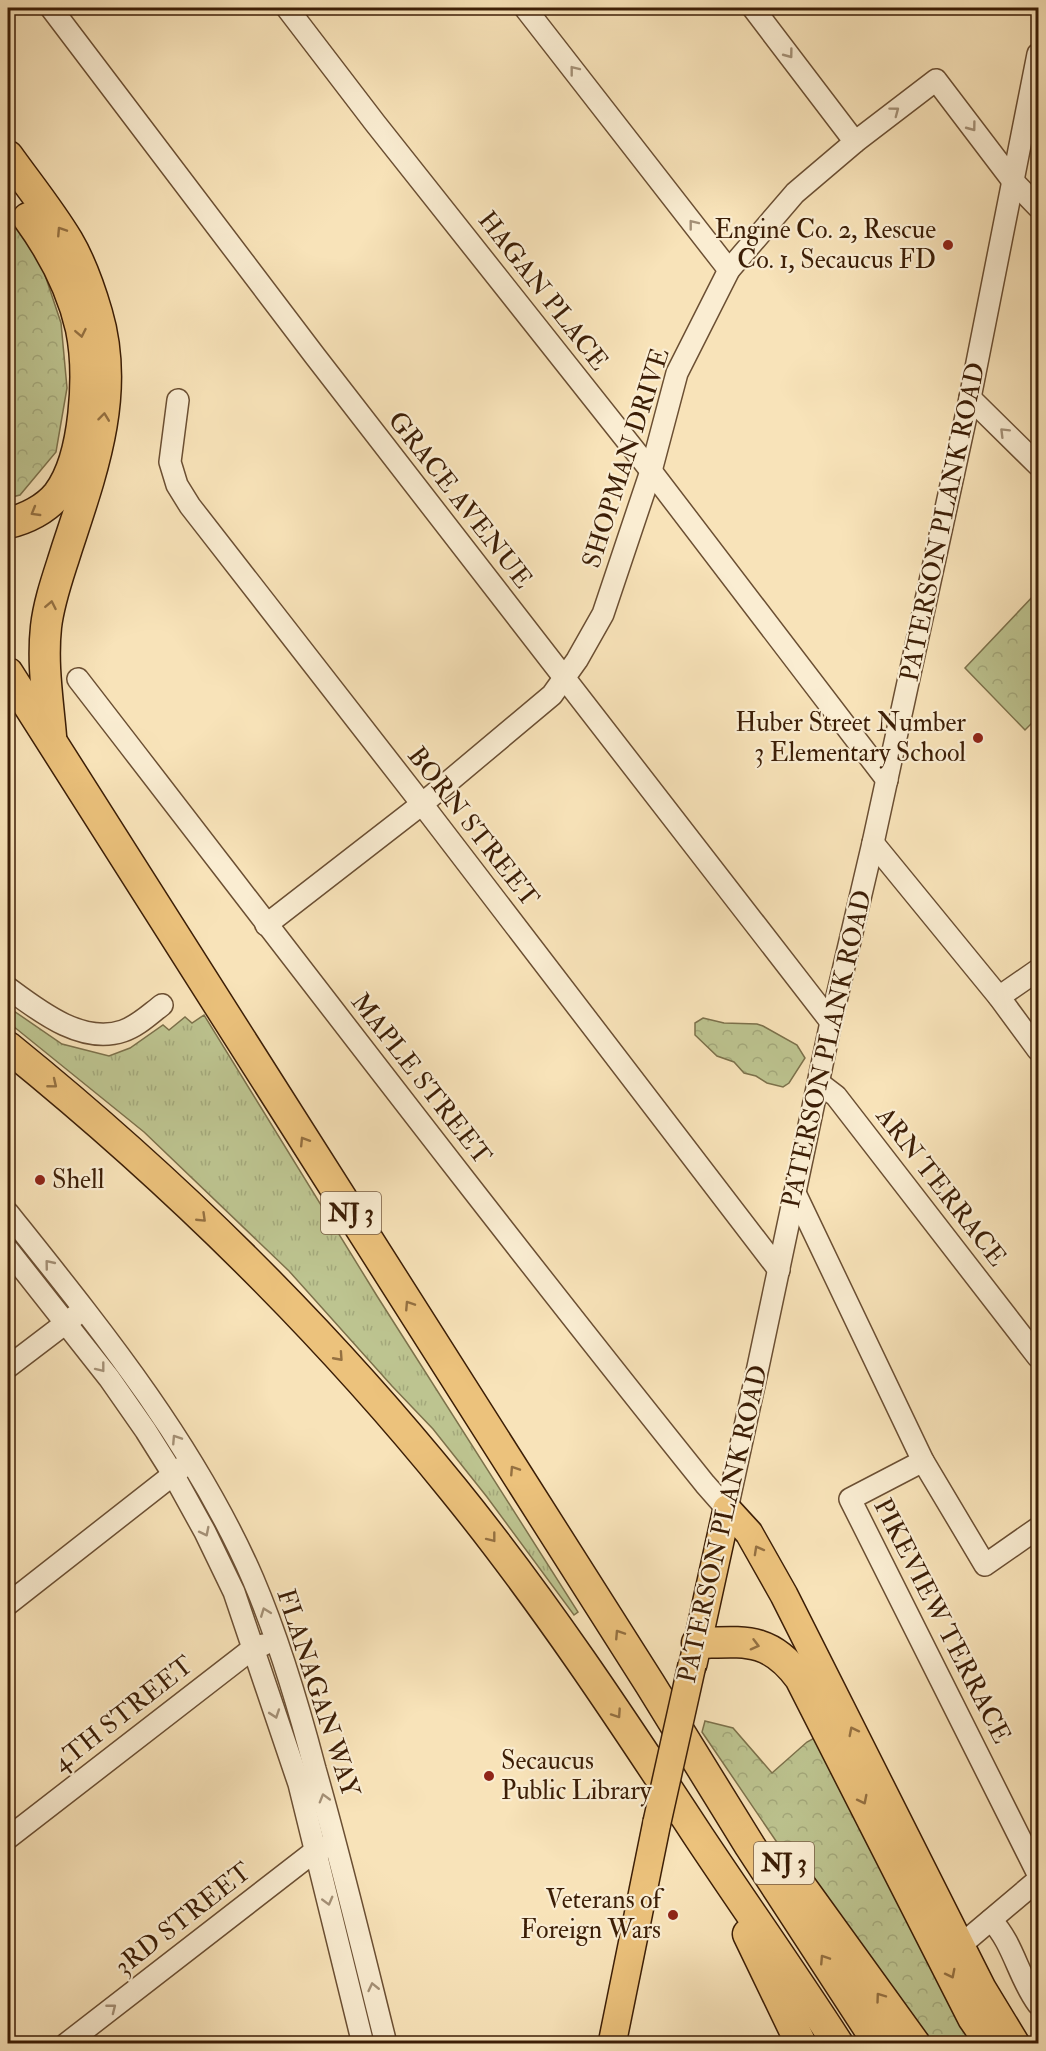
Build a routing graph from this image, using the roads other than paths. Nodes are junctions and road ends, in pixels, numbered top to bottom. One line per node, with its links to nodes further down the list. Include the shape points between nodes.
1 (51, 8): 19 (street, GRACE AVENUE)
2 (288, 8): 15 (street, HAGAN PLACE)
3 (525, 8): 11 (street, one-way to 3)
4 (753, 8): 6 (street, one-way to 6)
5 (1038, 54): 8 (street, PATERSON PLANK ROAD)
6 (855, 142): 8 (street, SHOPMAN DRIVE, one-way to 8, via 936,80); 11 (street, SHOPMAN DRIVE, via 789,198)
7 (8, 156): 20 (highway, one-way to 7, via 46,627 101,438 105,408 104,344 86,280 69,243)
8 (1012, 180): 10 (street); 12 (street, PATERSON PLANK ROAD)
9 (8, 189): 16 (highway, one-way to 16, via 55,259 70,292 81,329 86,367 84,410 71,472 58,494 41,510)
10 (1038, 207)
11 (729, 270): 15 (street, SHOPMAN DRIVE, via 677,373)
12 (970, 398): 14 (street, one-way to 12); 21 (street, PATERSON PLANK ROAD)
13 (178, 400): 22 (street, BORN STREET, via 170,462 177,485)
14 (1038, 465)
15 (651, 471): 19 (street, SHOPMAN DRIVE, via 603,614); 21 (street, HAGAN PLACE)
16 (8, 523)
17 (8, 673): 20 (highway, NJ 3)
18 (78, 679): 24 (street, MAPLE STREET)
19 (564, 679): 22 (street, SHOPMAN DRIVE, via 552,695); 29 (street, GRACE AVENUE)
20 (52, 743): 54 (highway, NJ 3, one-way to 20)
21 (887, 780): 23 (street, PATERSON PLANK ROAD)
22 (422, 804): 24 (street, SHOPMAN DRIVE); 37 (street, BORN STREET)
23 (873, 843): 27 (street); 29 (street, PATERSON PLANK ROAD)
24 (266, 925): 46 (street, MAPLE STREET)
25 (1038, 970): 27 (street)
26 (8, 988): 28 (street, via 65,1025 101,1035 131,1027)
27 (999, 997): 31 (street)
28 (162, 1005)
29 (831, 1022): 32 (street, PATERSON PLANK ROAD)
30 (8, 1047): 56 (highway, NJ 3, one-way to 56, via 181,1197 321,1336 396,1420 550,1616)
31 (1038, 1050)
32 (819, 1083): 33 (street, PATERSON PLANK ROAD); 40 (street, ARN TERRACE, via 836,1095)
33 (795, 1193): 37 (street, PATERSON PLANK ROAD); 44 (street)
34 (8, 1213): 35 (street, FLANAGAN WAY)
35 (27, 1237): 36 (street); 38 (street, FLANAGAN WAY, one-way to 35)
36 (8, 1250): 39 (street, FLANAGAN WAY)
37 (778, 1270): 46 (street, PATERSON PLANK ROAD)
38 (86, 1309): 39 (street); 42 (street, FLANAGAN WAY)
39 (64, 1322): 41 (street); 43 (street, FLANAGAN WAY, one-way to 43)
40 (1038, 1357)
41 (8, 1367)
42 (143, 1389): 43 (street); 45 (street, FLANAGAN WAY, one-way to 42)
43 (125, 1402): 45 (street, FLANAGAN WAY)
44 (923, 1461): 47 (street, via 985,1565); 59 (street, PIKEVIEW TERRACE, via 850,1499)
45 (181, 1468): 48 (street, FLANAGAN WAY, via 219,1511); 49 (street, FLANAGAN WAY, one-way to 49); 50 (street)
46 (727, 1509): 53 (main road, PATERSON PLANK ROAD); 63 (main road, one-way to 46, via 783,1595 749,1533)
47 (1038, 1528)
48 (237, 1546): 49 (street); 51 (street, FLANAGAN WAY, one-way to 48)
49 (217, 1556): 52 (street, FLANAGAN WAY, via 234,1592)
50 (8, 1604)
51 (276, 1641): 52 (street, 4TH STREET); 57 (street, FLANAGAN WAY, one-way to 51)
52 (252, 1649): 55 (street, 4TH STREET); 58 (street, FLANAGAN WAY, one-way to 58, via 299,1784)
53 (695, 1654): 69 (main road, PATERSON PLANK ROAD, bridge); 74 (highway, one-way to 74, via 749,1642 783,1658 796,1672 974,2018)
54 (650, 1683): 72 (highway, NJ 3, one-way to 54, via 750,1846); 73 (highway, NJ 3, one-way to 54)
55 (8, 1838)
56 (703, 1842): 70 (highway, NJ 3); 71 (highway, NJ 3)
57 (336, 1843): 58 (street, 3RD STREET); 62 (street, FLANAGAN WAY)
58 (315, 1851): 64 (street, FLANAGAN WAY, one-way to 64); 68 (street, 3RD STREET, one-way to 58)
59 (1038, 1874)
60 (1038, 1880): 61 (street)
61 (991, 1920): 63 (street); 65 (street, via 1003,1933)
62 (362, 1944): 64 (street); 66 (street, FLANAGAN WAY, one-way to 62)
63 (961, 1945): 75 (main road)
64 (341, 1951): 67 (street, FLANAGAN WAY)
65 (1038, 2004)
66 (385, 2037): 67 (street)
67 (360, 2042)
68 (66, 2043)
69 (612, 2043)
70 (801, 2043)
71 (838, 2043)
72 (879, 2043)
73 (915, 2043)
74 (991, 2043)
75 (1016, 2043)

